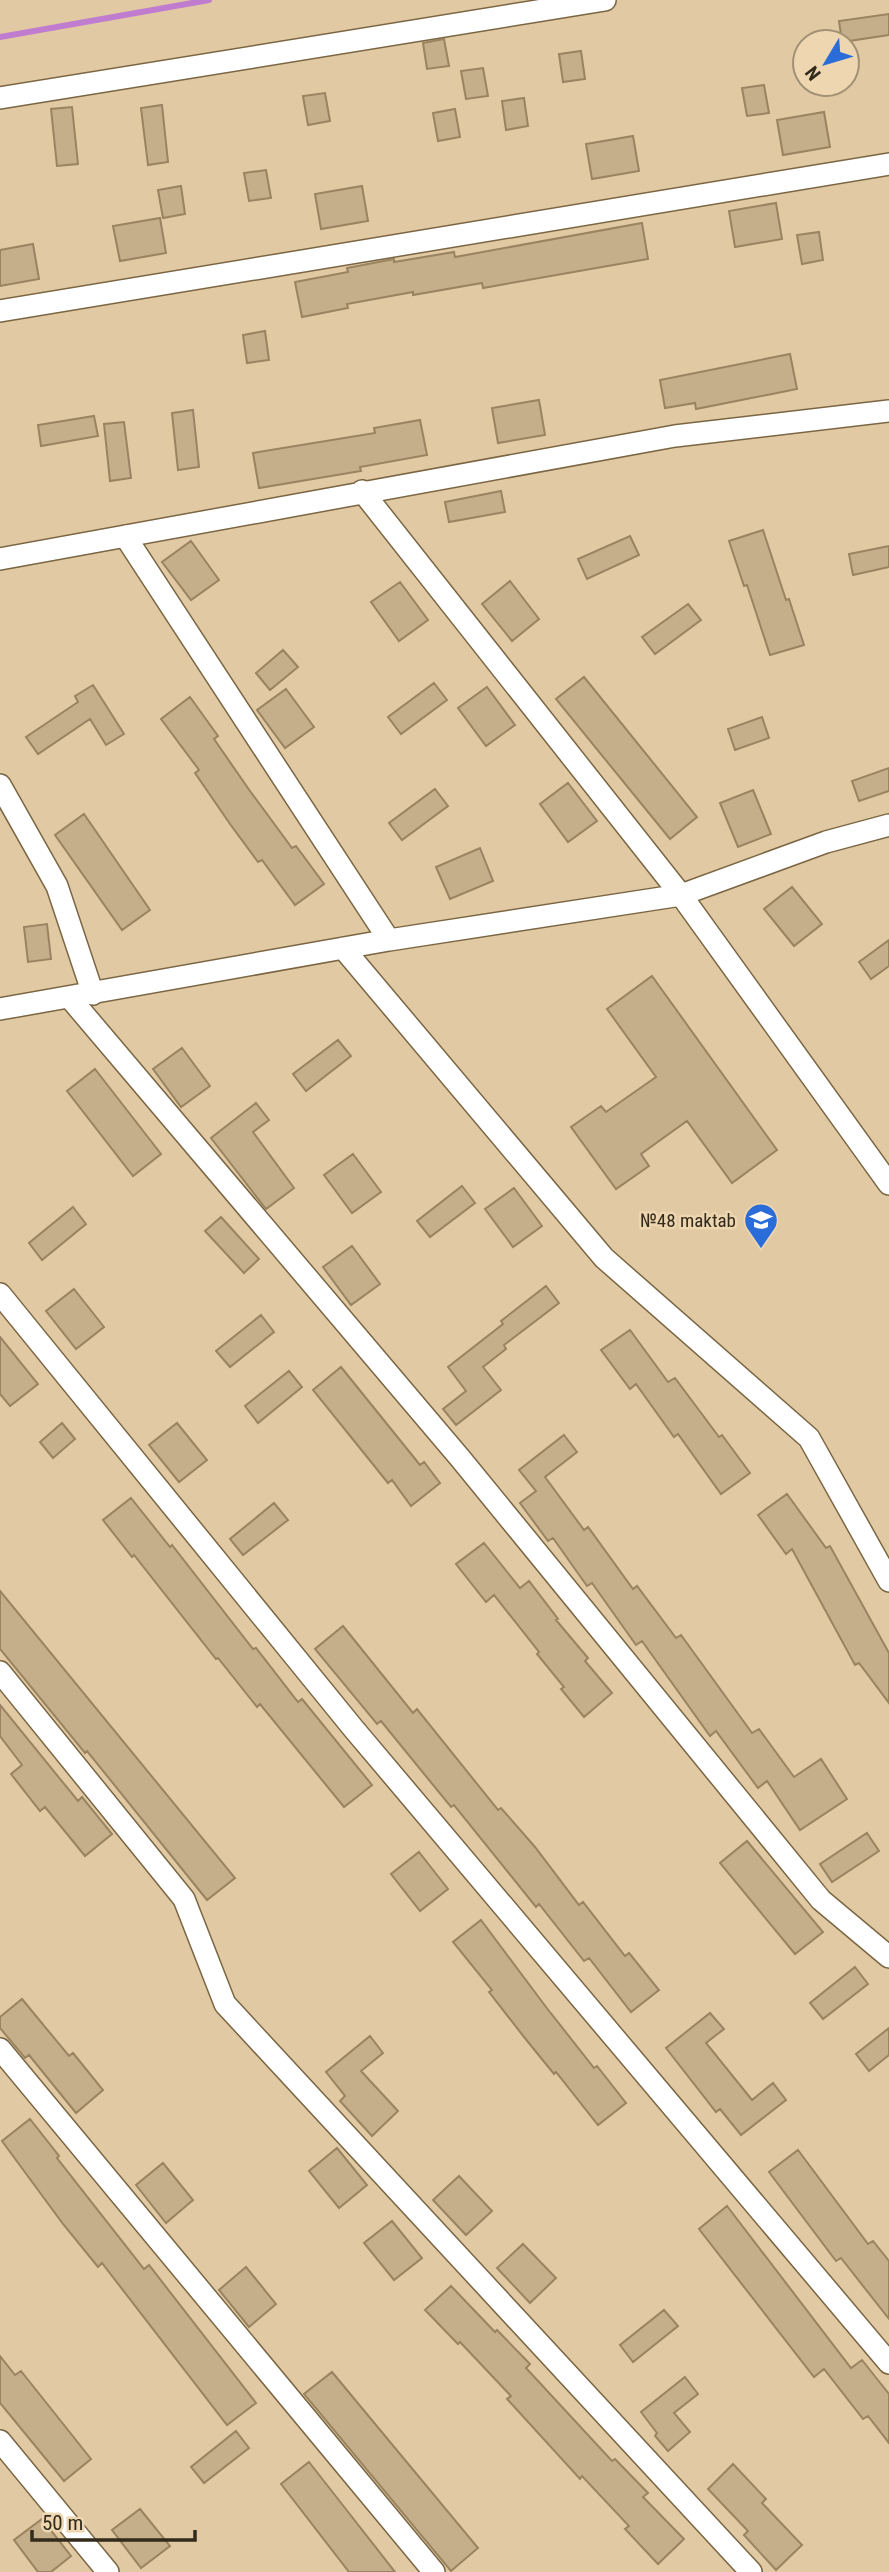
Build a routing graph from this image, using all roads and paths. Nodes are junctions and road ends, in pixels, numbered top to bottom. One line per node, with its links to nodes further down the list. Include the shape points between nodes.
1 (605, 0): 2 (street)
2 (0, 98)
3 (889, 164): 4 (street)
4 (0, 311)
5 (889, 411): 6 (street, via 676,436)
6 (362, 491): 7 (street); 11 (street)
7 (125, 536): 8 (street); 12 (street)
8 (0, 559)
9 (4, 797): 14 (street, via 57,886)
10 (889, 825): 11 (street, via 826,842)
11 (681, 895): 12 (street); 17 (street)
12 (389, 940): 13 (street)
13 (343, 948): 14 (street); 19 (street, via 604,1258 809,1438)
14 (93, 994): 15 (street)
15 (70, 998): 16 (street); 21 (street, via 460,1458 821,1900)
16 (0, 1009)
17 (889, 1184)
18 (0, 1294): 23 (street, via 352,1728)
19 (889, 1581)
20 (0, 1672): 27 (street, via 184,1899 225,2004)
21 (889, 1957)
22 (0, 2049): 26 (street)
23 (889, 2363)
24 (0, 2441): 25 (street)
25 (108, 2572)
26 (434, 2572)
27 (751, 2572)

